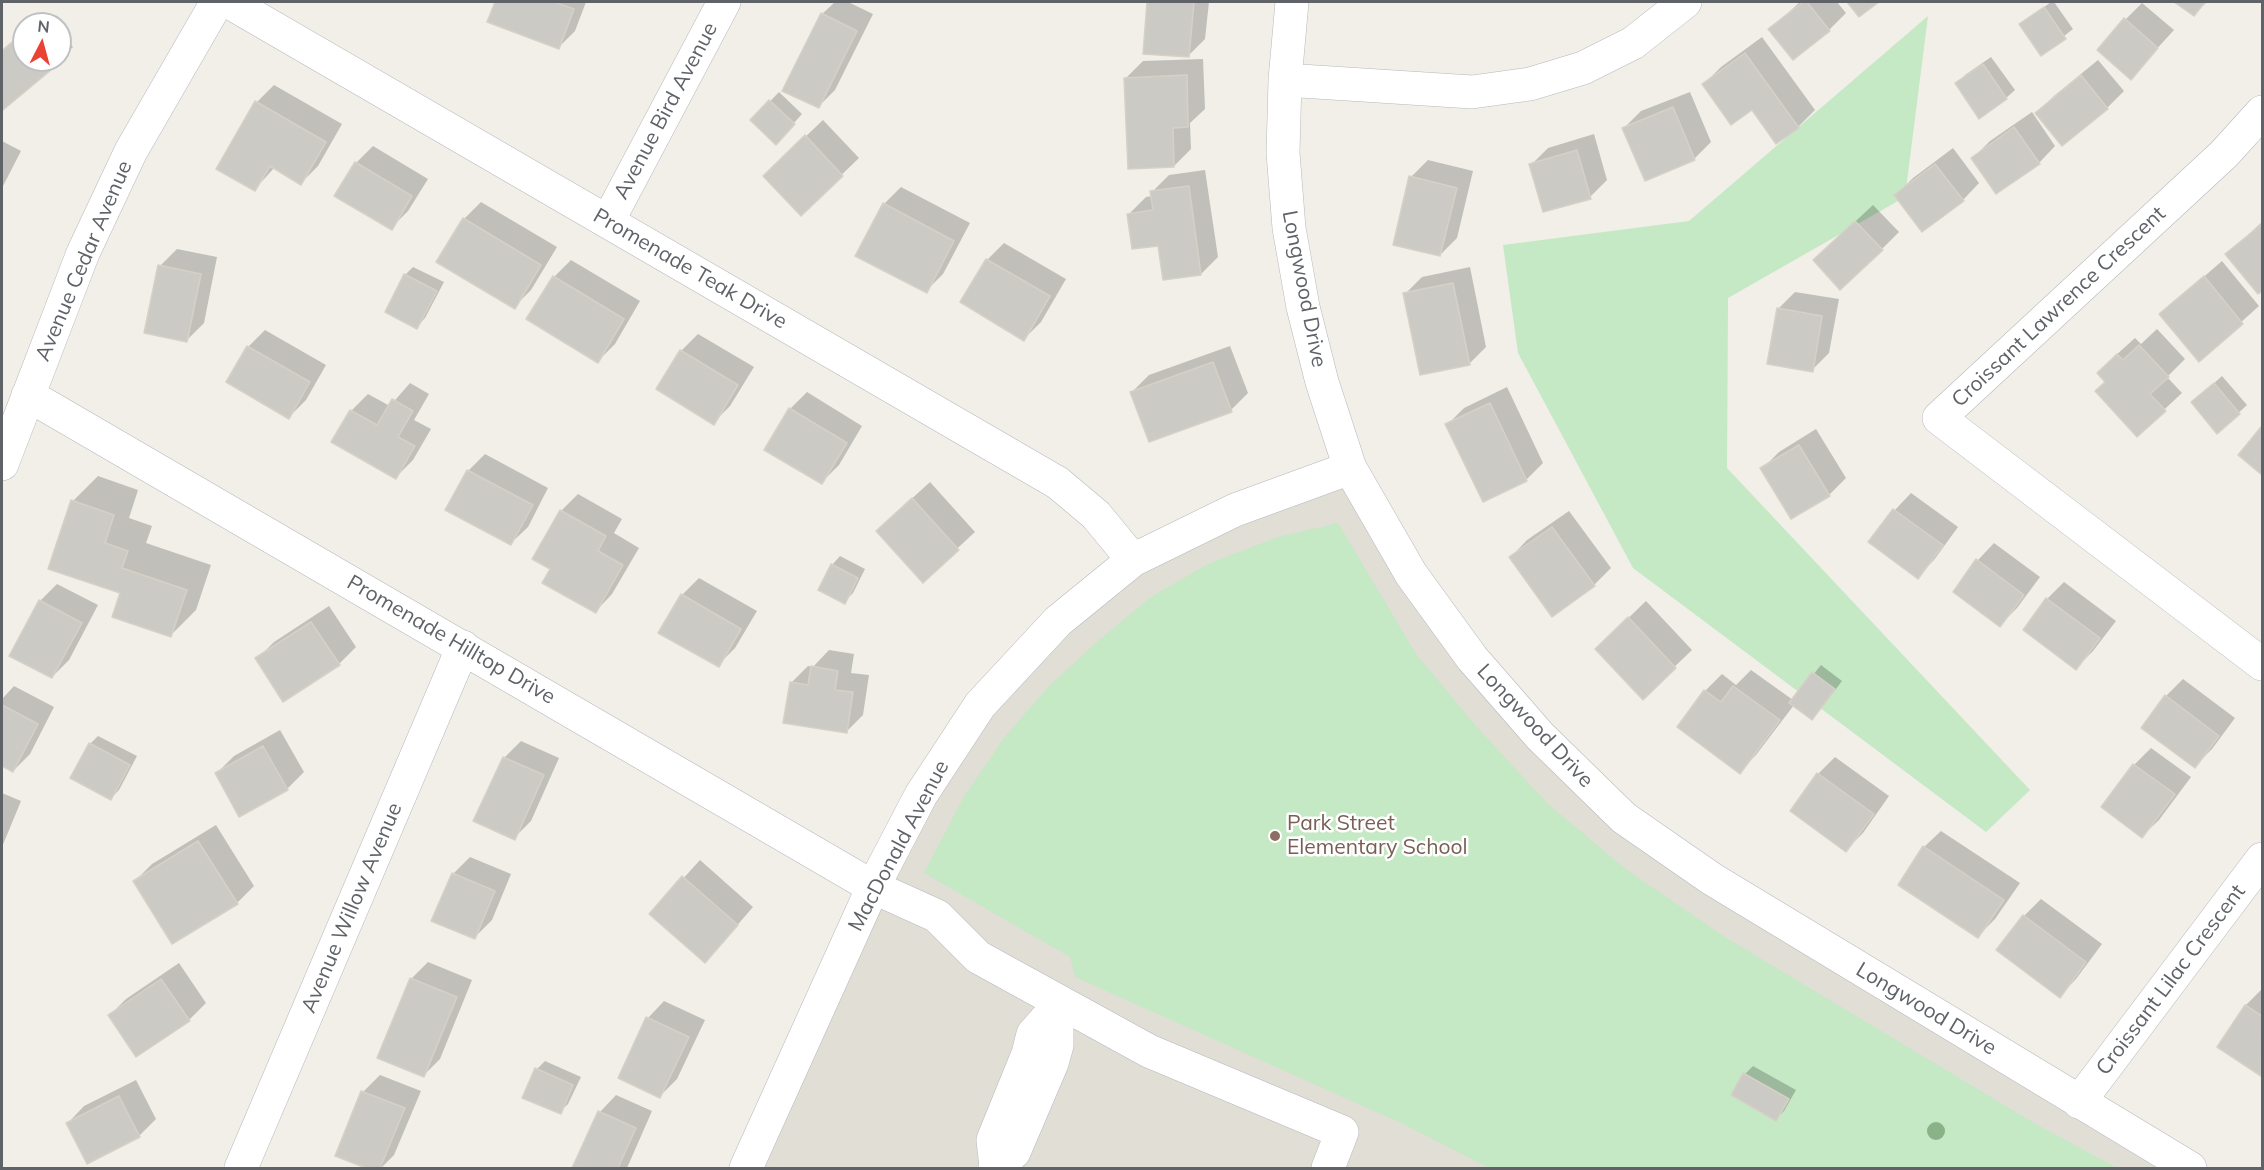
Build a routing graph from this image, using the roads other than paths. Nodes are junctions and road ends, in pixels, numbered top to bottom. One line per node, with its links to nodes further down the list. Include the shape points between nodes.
1 (217, 2): 9 (street, Avenue Cedar Avenue, via 131,151 83,253)
2 (229, 2): 8 (street, Promenade Teak Drive)
3 (724, 2): 8 (street, Avenue Bird Avenue)
4 (1292, 2): 6 (street, Longwood Drive)
5 (1685, 2): 6 (street, via 1633,43 1583,68 1530,84 1472,92)
6 (1285, 80): 11 (street, Longwood Drive, via 1283,153 1288,228 1322,382)
7 (2262, 112): 14 (street, Croissant Lawrence Crescent, via 2224,154 1939,418)
8 (608, 221): 12 (street, Promenade Teak Drive, via 1058,483 1096,515)
9 (28, 395): 10 (street, Avenue Cedar Avenue); 13 (street, Promenade Hilltop Drive)
10 (2, 464)
11 (1350, 468): 12 (street, MacDonald Avenue, via 1235,510); 18 (street, Longwood Drive, via 1410,573 1472,658 1540,736 1624,818 1712,879)
12 (1133, 560): 16 (street, MacDonald Avenue, via 1058,621 980,705 921,795)
13 (463, 647): 16 (street, Promenade Hilltop Drive); 20 (street, Avenue Willow Avenue)
14 (2262, 664)
15 (2262, 859): 18 (street, Croissant Lilac Crescent)
16 (873, 886): 17 (street, Promenade Hilltop Drive, via 937,916 978,957); 21 (street, MacDonald Avenue)
17 (1052, 1008): 19 (street, via 1057,1045 1052,1063 1014,1152); 22 (street, Promenade Hilltop Drive, via 1342,1132)
18 (2079, 1102): 23 (street, Longwood Drive)
19 (995, 1167)
20 (241, 1168)
21 (746, 1168)
22 (1328, 1168)
23 (2190, 1168)

